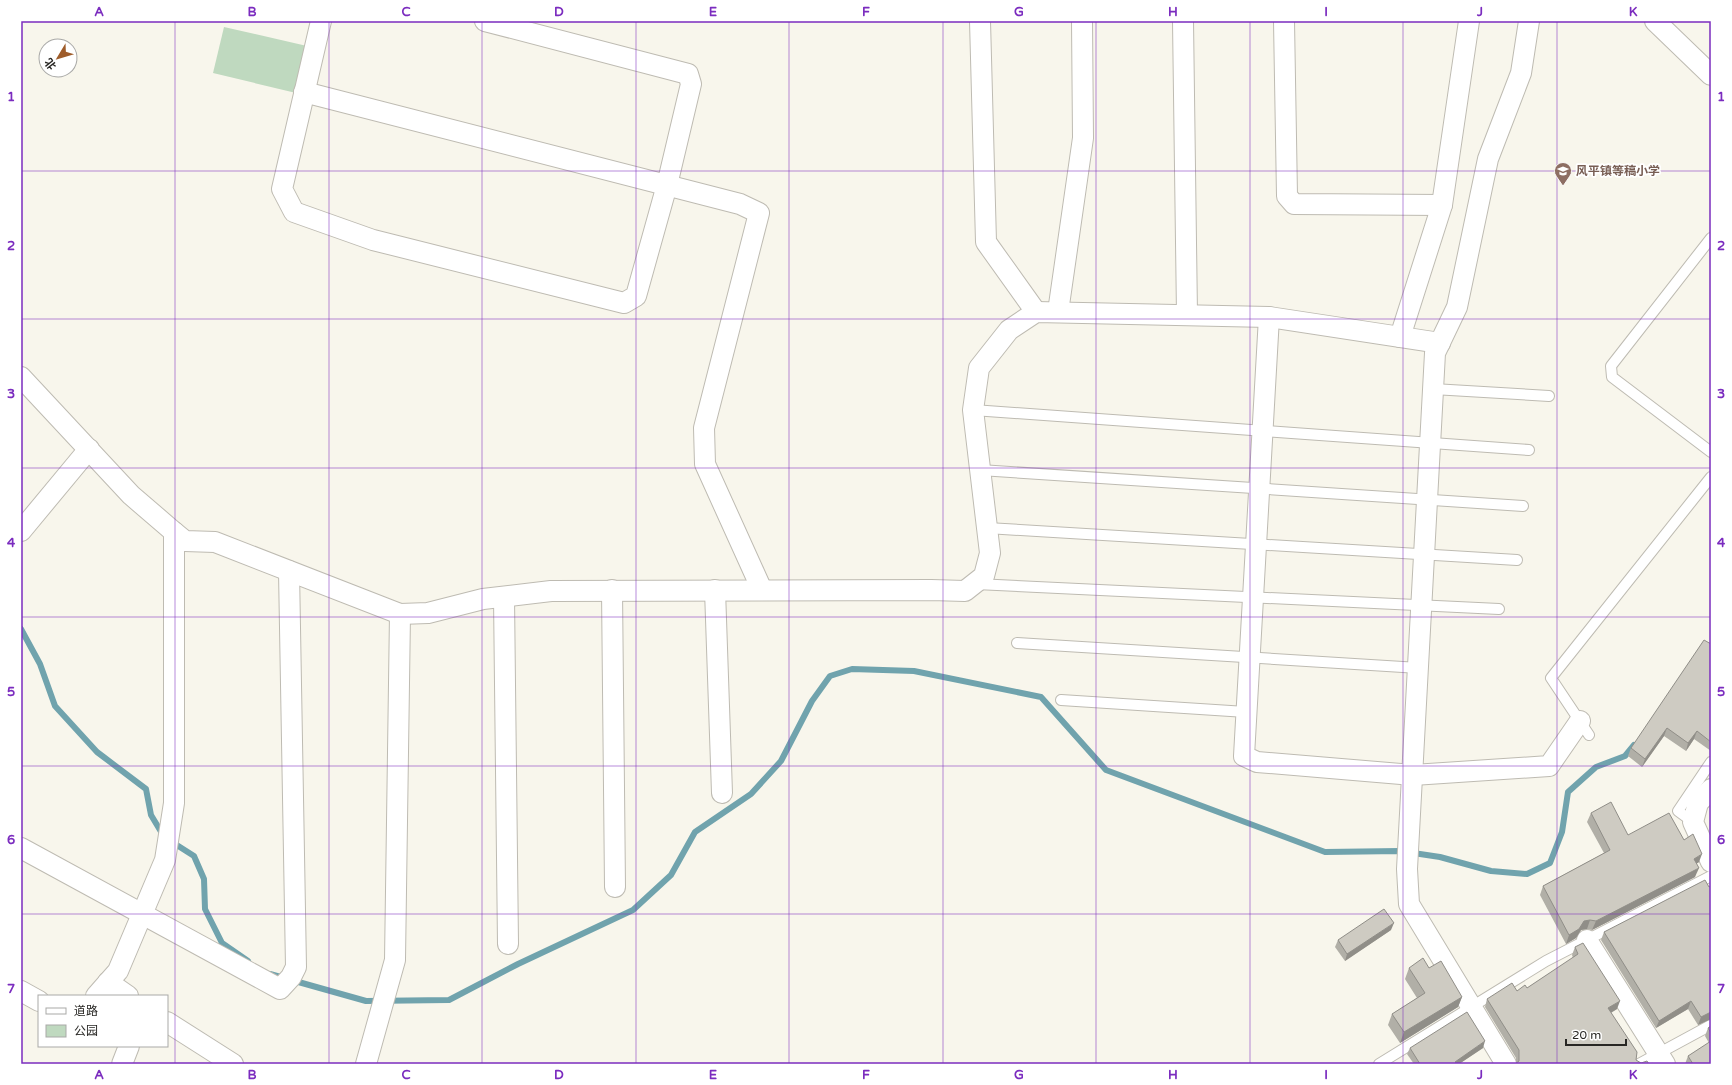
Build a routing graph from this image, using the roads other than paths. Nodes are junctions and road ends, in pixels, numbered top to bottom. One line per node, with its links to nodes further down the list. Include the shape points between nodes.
1 (321, 21): 11 (street)
2 (485, 21): 12 (street, via 688,74 691,84)
3 (980, 21): 15 (street, via 986,242)
4 (1082, 21): 16 (street, via 1083,138)
5 (1183, 21): 17 (street)
6 (1284, 21): 13 (street, via 1287,196 1294,204)
7 (1469, 21): 13 (street)
8 (1529, 21): 20 (street, via 1521,73 1488,159 1457,307)
9 (1655, 21): 10 (street)
10 (1711, 75)
11 (304, 92): 12 (street); 12 (street, via 282,190 294,212 373,240 624,303 636,296)
12 (667, 185): 45 (street, via 740,204 759,214 704,428 705,464)
13 (1442, 205): 19 (street)
14 (1711, 238): 29 (lane, via 1611,366 1612,377)
15 (1036, 312): 16 (street); 24 (street, via 1009,330 979,368)
16 (1058, 312): 17 (street)
17 (1187, 315): 18 (street)
18 (1269, 317): 19 (street); 25 (street)
19 (1400, 337): 20 (street)
20 (1440, 343): 22 (street, via 1435,353)
21 (21, 377): 27 (street)
22 (1433, 389): 23 (lane); 26 (street)
23 (1549, 396)
24 (973, 410): 25 (lane); 30 (street)
25 (1262, 431): 26 (lane); 32 (street)
26 (1431, 442): 28 (lane); 33 (street)
27 (89, 450): 36 (street); 37 (street, via 131,495)
28 (1529, 450)
29 (1711, 452)
30 (980, 470): 32 (lane); 35 (street)
31 (1711, 477): 56 (lane, via 1551,678)
32 (1259, 489): 33 (lane); 38 (street)
33 (1427, 500): 34 (lane); 39 (street)
34 (1523, 506)
35 (987, 528): 38 (lane); 42 (street, via 990,552 984,576)
36 (21, 531)
37 (174, 532): 41 (street, via 185,541 215,542); 66 (street, via 174,803 165,860)
38 (1256, 544): 39 (lane); 47 (street)
39 (1425, 555): 40 (lane); 48 (street)
40 (1517, 560)
41 (289, 571): 50 (street); 66 (street, via 296,967 280,989)
42 (974, 584): 45 (street, via 965,591); 47 (lane)
43 (612, 590): 44 (street); 46 (street, via 551,590); 65 (street)
44 (715, 590): 45 (street); 60 (street)
45 (762, 590)
46 (504, 597): 50 (street, via 483,599 428,613); 68 (street)
47 (1252, 598): 48 (lane); 52 (street)
48 (1422, 605): 49 (lane); 53 (street)
49 (1499, 609)
50 (400, 614): 80 (street, via 395,960)
51 (1017, 643): 52 (lane)
52 (1249, 658): 53 (lane); 55 (street)
53 (1419, 668): 58 (street)
54 (1061, 700): 55 (lane)
55 (1246, 712): 58 (street, via 1244,756 1257,762)
56 (1585, 728): 58 (street, via 1548,766)
57 (1711, 762): 61 (lane, via 1678,811)
58 (1413, 775): 73 (street, via 1407,869 1409,904)
59 (1711, 789): 61 (street, via 1698,803)
60 (722, 793)
61 (1693, 822): 63 (street)
62 (21, 848): 66 (street)
63 (1711, 862)
64 (1711, 876): 67 (lane)
65 (615, 887)
66 (142, 912): 69 (street, via 118,971)
67 (1587, 940): 73 (lane, via 1546,961); 77 (street)
68 (508, 944)
69 (102, 989): 71 (street)
70 (21, 991): 72 (street)
71 (124, 995)
72 (38, 1000)
73 (1471, 1006): 81 (lane); 82 (street)
74 (168, 1023): 79 (street)
75 (1711, 1025): 77 (lane)
76 (129, 1047): 78 (street)
77 (1662, 1059): 83 (lane)
78 (122, 1064)
79 (233, 1064)
80 (366, 1064)
81 (1379, 1064)
82 (1506, 1064)
83 (1639, 1064)

